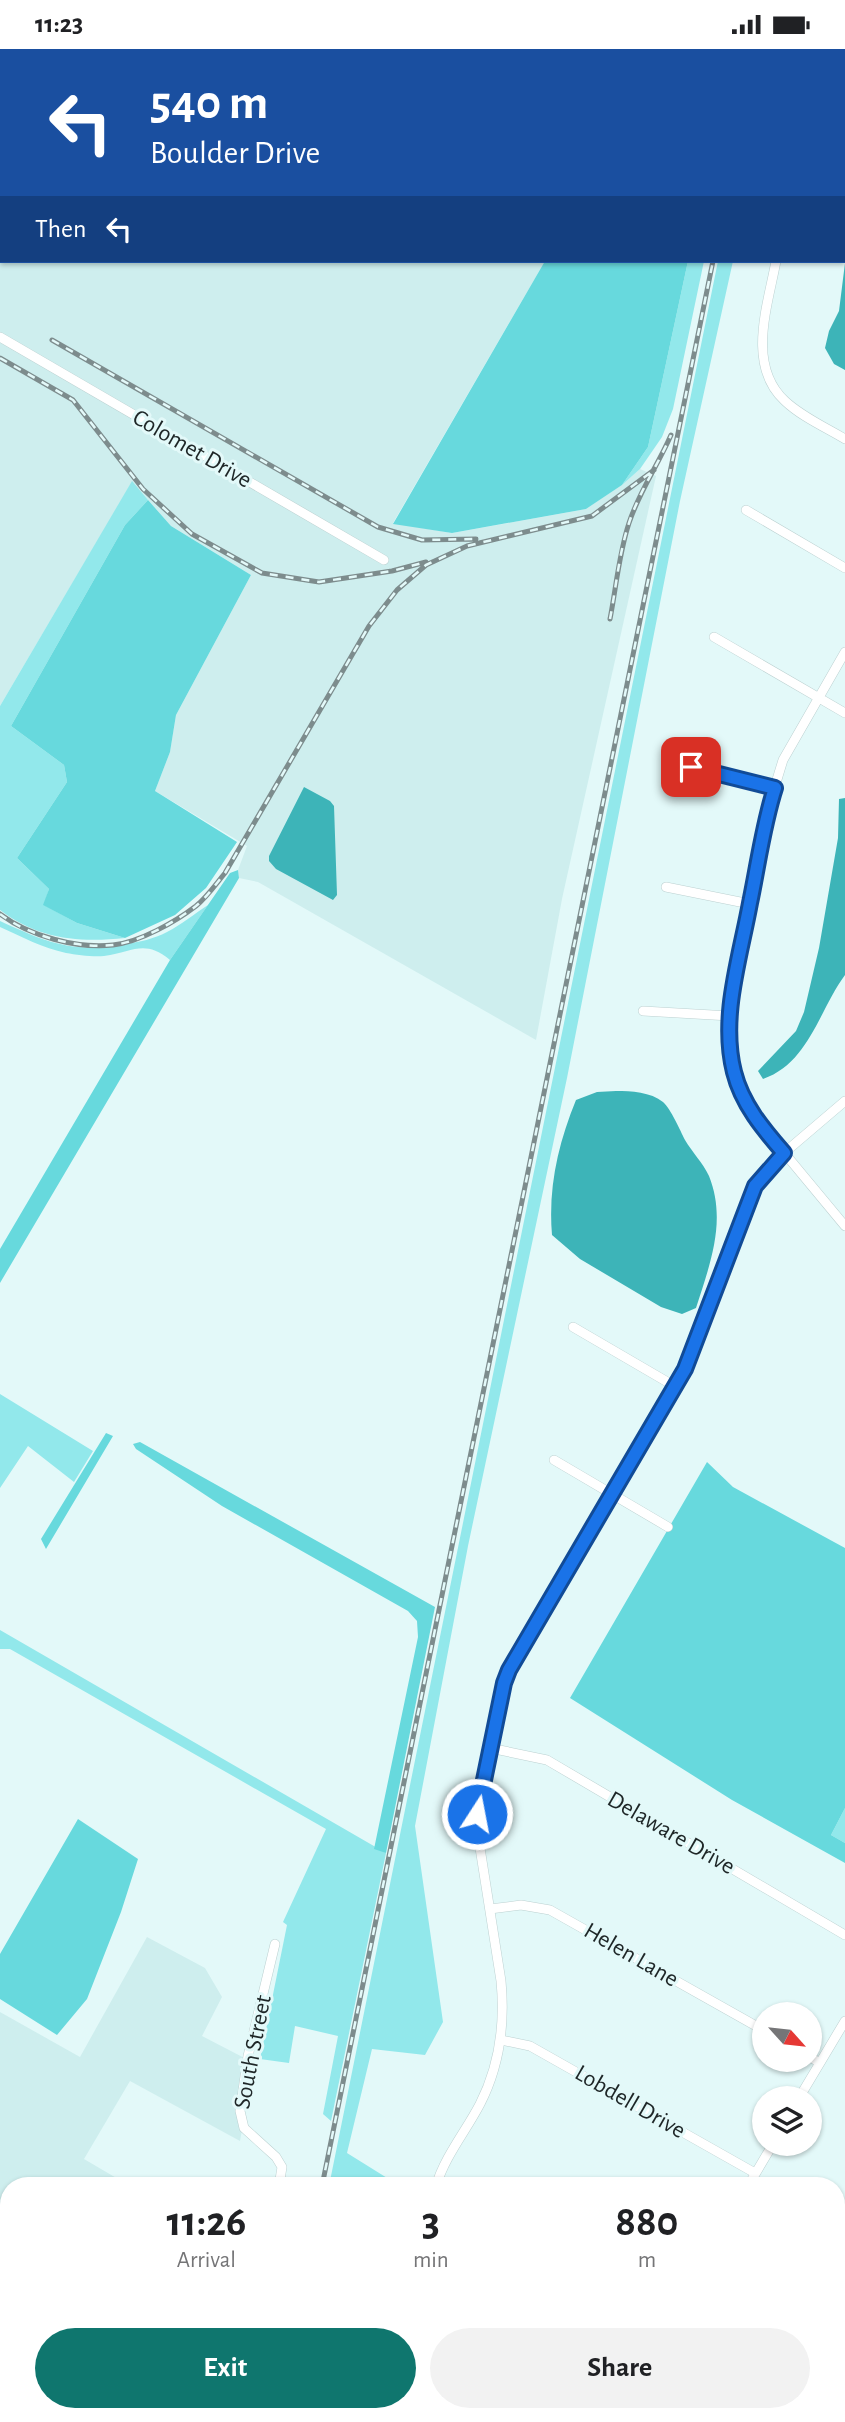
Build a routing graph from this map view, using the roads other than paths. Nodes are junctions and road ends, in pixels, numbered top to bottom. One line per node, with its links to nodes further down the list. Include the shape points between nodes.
1 (776, 263): 3 (street, via 761,339 764,362 784,400)
2 (0, 337): 5 (street, Colomet Drive)
3 (845, 439)
4 (746, 510): 6 (street)
5 (384, 560)
6 (845, 568)
7 (714, 637): 9 (street)
8 (845, 652): 9 (street)
9 (818, 697): 10 (street); 12 (street, via 783,760)
10 (845, 713)
11 (691, 767): 12 (street)
12 (775, 788): 14 (street)
13 (666, 887): 14 (street)
14 (750, 904): 16 (street)
15 (643, 1011): 16 (street)
16 (730, 1016): 18 (street, via 729,1045 740,1088 752,1114)
17 (845, 1101): 18 (street)
18 (784, 1153): 19 (street); 21 (street, via 755,1186 694,1351)
19 (845, 1226)
20 (573, 1327): 21 (street)
21 (676, 1387): 23 (street)
22 (554, 1460): 23 (street)
23 (612, 1495): 24 (street); 25 (street, via 509,1670)
24 (668, 1527)
25 (490, 1748): 26 (street, via 477,1829); 27 (street, Delaware Drive, via 547,1760)
26 (490, 1909): 30 (street, Helen Lane, via 521,1905 550,1910); 31 (street, via 502,1991)
27 (845, 1935)
28 (275, 1944): 35 (street, South Street, via 240,2111 244,2128 282,2167)
29 (845, 2021): 32 (street)
30 (752, 2024)
31 (501, 2040): 34 (street, Lobdell Drive, via 530,2046); 36 (street, via 481,2102)
32 (822, 2060)
33 (766, 2156): 34 (street)
34 (755, 2173): 37 (street)
35 (280, 2177)
36 (440, 2177)
37 (753, 2177)

